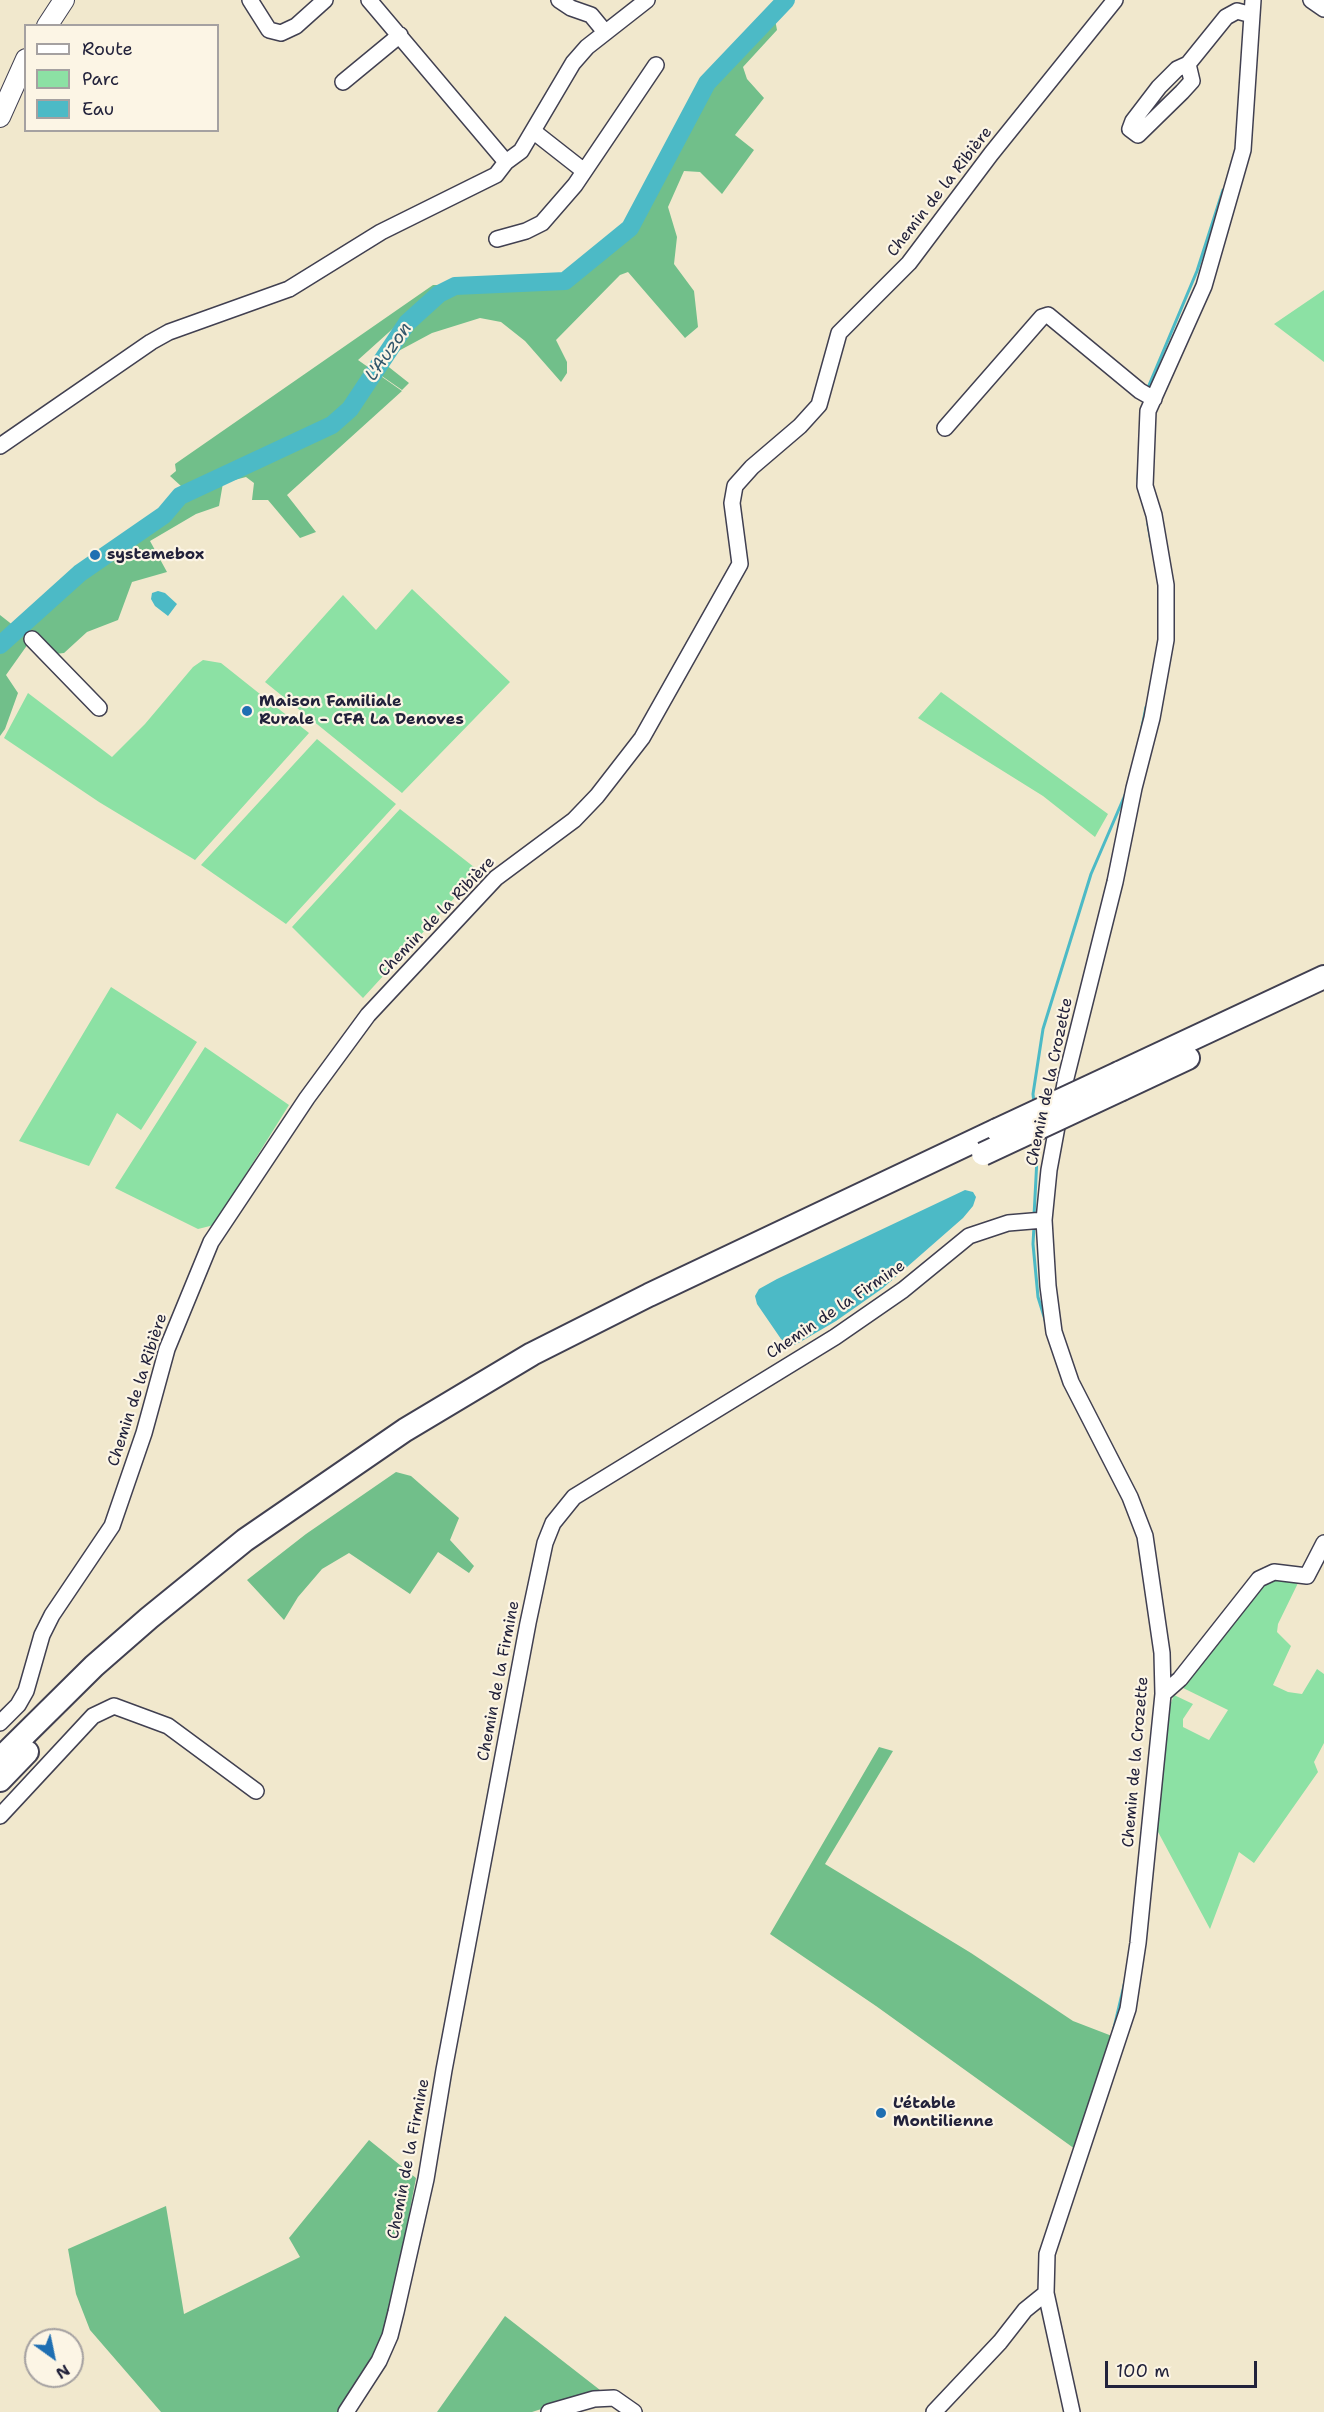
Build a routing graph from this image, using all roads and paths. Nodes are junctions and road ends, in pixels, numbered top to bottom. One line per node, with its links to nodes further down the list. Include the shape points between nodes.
1 (64, 0): 11 (main road)
2 (250, 0): 3 (street, via 269,30 281,33 296,26)
3 (326, 0)
4 (369, 0): 13 (street)
5 (559, 0): 12 (street, via 591,15)
6 (647, 0): 12 (street)
7 (1115, 0): 34 (street, Chemin de la Ribière, via 909,263 839,333 819,405 735,486 732,503 740,564 642,738 574,820 496,878 368,1015 211,1242 167,1349 144,1434 112,1526 52,1615 26,1691)
8 (1311, 0): 10 (street)
9 (1253, 7): 15 (street, via 1226,17); 23 (street, Chemin de la Crozette, via 1243,150 1204,286)
10 (1324, 9)
11 (48, 24)
12 (605, 32): 19 (street, via 573,63)
13 (400, 35): 17 (street); 20 (street)
14 (24, 63): 18 (main road)
15 (1188, 64): 15 (street, via 1159,87 1130,129 1138,135 1192,81)
16 (656, 65): 21 (street)
17 (343, 82)
18 (0, 117)
19 (533, 131): 20 (street, via 520,151); 21 (street)
20 (506, 162): 25 (street, via 496,175 381,232 289,289 151,342)
21 (584, 171): 22 (street, via 542,223)
22 (497, 238)
23 (1154, 399): 24 (street, via 1048,315 1042,317); 31 (street, Chemin de la Crozette, via 1149,411 1145,486 1166,585 1166,640 1115,882 1066,1078)
24 (945, 428)
25 (0, 446)
26 (32, 639): 27 (street)
27 (99, 708)
28 (1324, 976): 30 (highway)
29 (1324, 993): 30 (highway)
30 (1120, 1081): 35 (highway, bridge, via 997,1130 659,1290 532,1354 405,1430 245,1540 94,1666); 36 (highway, bridge, via 983,1154 656,1308 458,1413 338,1491 254,1553 110,1672)
31 (1044, 1220): 33 (street, Chemin de la Crozette, via 1054,1332 1071,1382 1130,1497 1145,1536 1162,1653); 40 (street, Chemin de la Firmine, via 1008,1223 969,1236 903,1290 843,1331 574,1497 553,1523 544,1543 528,1623 426,2179 396,2312 379,2361)
32 (1324, 1544): 33 (street, via 1307,1576 1274,1572 1259,1579 1180,1679)
33 (1163, 1694): 39 (street, Chemin de la Crozette, via 1128,2009 1047,2254)
34 (0, 1723)
35 (0, 1759)
36 (0, 1780)
37 (256, 1791): 38 (street, via 168,1726 114,1706 93,1716)
38 (0, 1816)
39 (1046, 2293): 43 (street, via 1025,2310); 44 (street, Chemin de la Crozette)
40 (346, 2412)
41 (549, 2412): 42 (street, via 594,2399 614,2398)
42 (634, 2412)
43 (934, 2412)
44 (1072, 2412)

